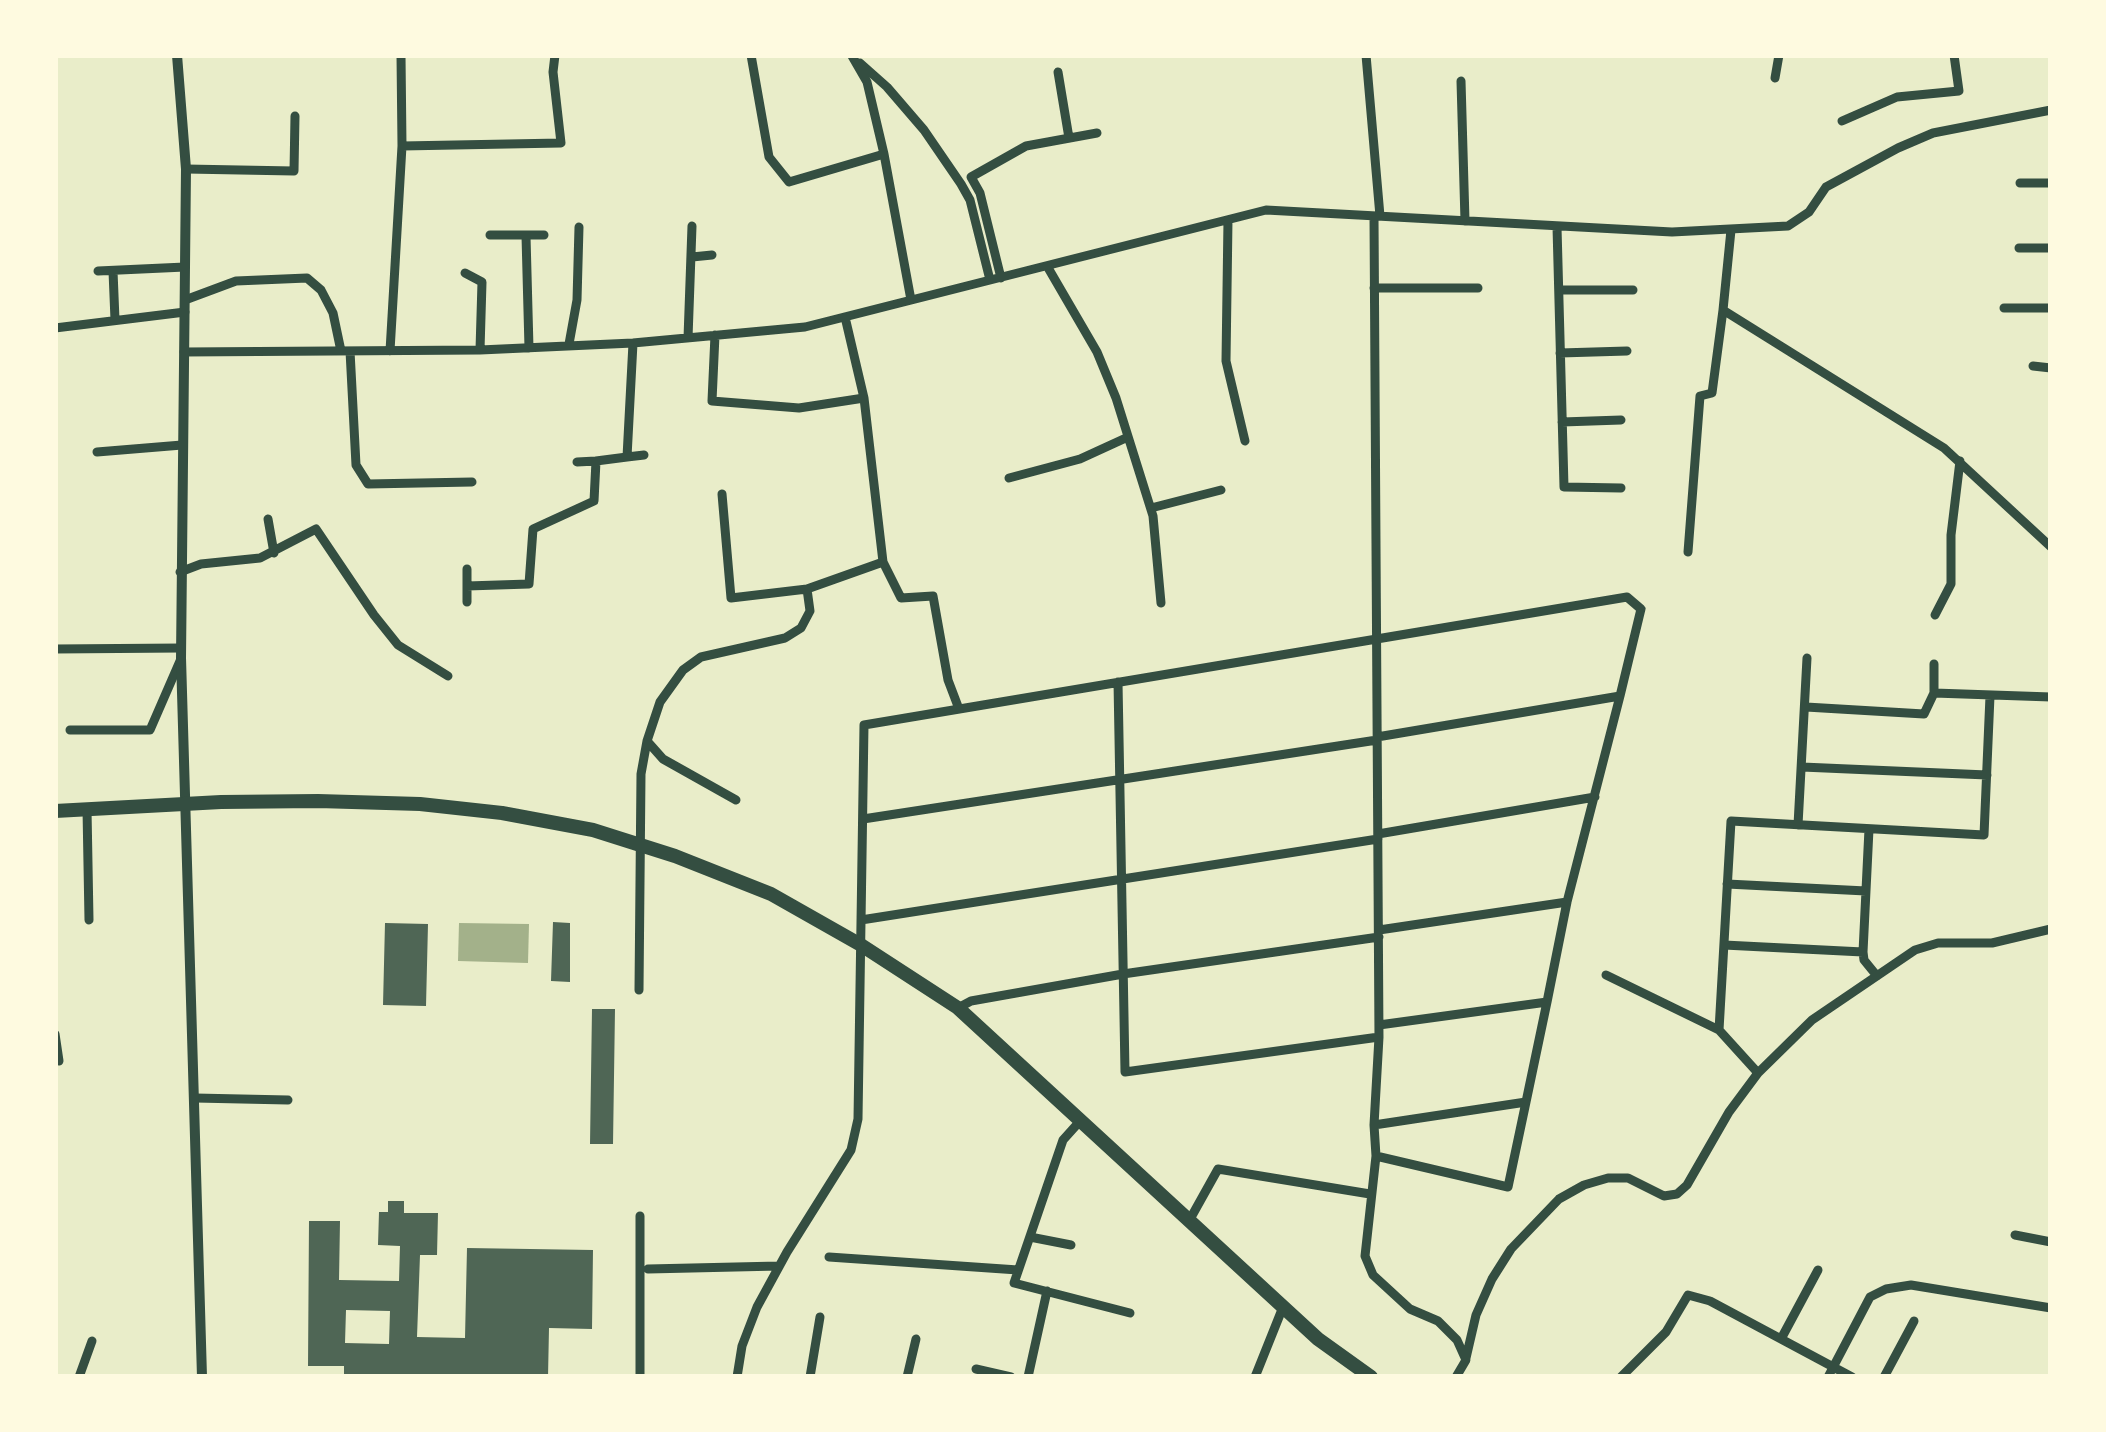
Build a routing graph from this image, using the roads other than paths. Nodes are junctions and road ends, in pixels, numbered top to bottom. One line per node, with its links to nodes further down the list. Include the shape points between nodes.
1 (178, 55): 19 (street)
2 (401, 55): 17 (street)
3 (555, 55): 17 (street, via 561,143)
4 (752, 55): 18 (street, via 770,156 789,182)
5 (852, 55): 18 (street, via 866,82); 41 (street, via 924,130 961,184)
6 (1366, 55): 22 (street)
7 (1779, 55): 10 (street)
8 (1954, 55): 14 (street, via 1959,91 1898,97)
9 (1058, 72): 16 (street)
10 (1775, 78)
11 (1461, 81): 24 (street)
12 (2051, 110): 28 (street, via 1934,134 1826,187 1809,212 1788,226)
13 (295, 116): 19 (street, via 294,172)
14 (1842, 121)
15 (1097, 133): 16 (street)
16 (1069, 138): 41 (street, via 1026,146 971,177)
17 (402, 146): 61 (street)
18 (884, 154): 46 (street)
19 (186, 168): 37 (street)
20 (2020, 183): 21 (street)
21 (2051, 183)
22 (1377, 216): 23 (street, via 1266,210); 24 (street); 42 (street)
23 (1228, 220): 36 (street); 71 (street, via 1226,361)
24 (1465, 221): 27 (street)
25 (579, 226): 57 (street)
26 (692, 226): 35 (street)
27 (1557, 227): 28 (street); 44 (street)
28 (1732, 230): 50 (street)
29 (490, 235): 31 (street)
30 (544, 235): 31 (street)
31 (526, 236): 58 (street)
32 (2019, 248): 33 (street)
33 (2051, 248)
34 (712, 255): 35 (street)
35 (692, 257): 55 (street)
36 (1047, 266): 41 (street); 70 (street, via 1097,352)
37 (185, 267): 38 (street); 47 (street)
38 (113, 271): 39 (street); 52 (street)
39 (98, 272)
40 (465, 273): 59 (street, via 482,282)
41 (996, 279): 46 (street)
42 (1374, 288): 43 (street); 97 (street)
43 (1478, 288)
44 (1558, 290): 45 (street); 64 (street)
45 (1632, 290)
46 (911, 300): 51 (street)
47 (185, 306): 52 (street); 60 (street, via 236,281 308,278 333,312); 62 (street)
48 (2004, 308): 49 (street)
49 (2051, 308)
50 (1722, 310): 76 (street); 87 (street, via 1712,393 1700,396)
51 (845, 317): 54 (street); 67 (street)
52 (116, 320): 53 (street)
53 (55, 328)
54 (715, 335): 55 (street); 67 (street, via 712,402 799,408)
55 (688, 338): 56 (street)
56 (633, 342): 57 (street); 75 (street)
57 (569, 344): 58 (street)
58 (529, 348): 59 (street)
59 (480, 350): 61 (street)
60 (346, 351): 61 (street); 62 (street); 80 (street, via 356,465 368,484)
61 (390, 351)
62 (184, 352): 72 (street)
63 (1626, 352): 64 (street)
64 (1560, 353): 69 (street)
65 (2033, 366): 66 (street)
66 (2051, 368)
67 (864, 398): 89 (street)
68 (1621, 420): 69 (street)
69 (1562, 422): 81 (street, via 1564,488)
70 (1128, 438): 79 (street, via 1080,460); 84 (street)
71 (1245, 441)
72 (182, 445): 73 (street); 91 (street)
73 (97, 452)
74 (644, 455): 75 (street)
75 (628, 457): 78 (street)
76 (1960, 461): 86 (street); 96 (street, via 1951,584)
77 (577, 462): 78 (street)
78 (596, 462): 92 (street, via 594,502 534,529 528,584)
79 (1009, 478)
80 (472, 482)
81 (1621, 488)
82 (1220, 490): 84 (street)
83 (722, 494): 93 (street, via 731,598)
84 (1151, 508): 95 (street)
85 (268, 519): 88 (street)
86 (2051, 546)
87 (1688, 552)
88 (274, 553): 91 (street); 102 (street, via 316,529 398,645)
89 (883, 562): 93 (street); 109 (street, via 901,598 932,596)
90 (467, 569): 92 (street)
91 (180, 572): 99 (street)
92 (467, 586): 94 (street)
93 (807, 588): 112 (street, via 810,611 786,638 701,657 683,670 660,702)
94 (467, 602)
95 (1161, 603)
96 (1935, 616)
97 (1375, 638): 103 (street); 105 (street, via 1627,597 1641,610); 111 (street)
98 (55, 649): 99 (street)
99 (181, 653): 110 (street, via 150,730); 118 (street)
100 (1807, 658): 108 (street)
101 (1934, 664): 104 (street)
102 (448, 676)
103 (1118, 682): 109 (street); 115 (street)
104 (1934, 693): 106 (street); 108 (street, via 1924,714)
105 (1620, 696): 111 (street); 116 (street)
106 (1990, 696): 107 (street); 114 (street)
107 (2051, 698)
108 (1806, 707): 113 (street)
109 (959, 709): 121 (street, via 864,725)
110 (70, 730)
111 (1377, 739): 115 (street); 124 (street)
112 (647, 741): 117 (street, via 664,759); 125 (street)
113 (1802, 767): 114 (street); 122 (street)
114 (1987, 775): 123 (street, via 1984,835)
115 (1120, 778): 121 (street); 126 (street)
116 (1594, 797): 124 (street); 129 (street)
117 (736, 800)
118 (184, 804): 119 (main road); 125 (main road, via 420,804 502,813); 149 (street)
119 (87, 809): 120 (main road); 130 (street)
120 (55, 811)
121 (862, 819): 131 (street)
122 (1798, 825): 123 (street); 127 (street, via 1731,822)
123 (1868, 829): 128 (street)
124 (1378, 836): 126 (street); 133 (street)
125 (640, 844): 135 (main road, via 771,894); 140 (street)
126 (1122, 878): 131 (street); 137 (street)
127 (1728, 884): 128 (street); 134 (street)
128 (1866, 891): 136 (street)
129 (1567, 902): 133 (street); 141 (street)
130 (88, 920)
131 (861, 920): 135 (street)
132 (2051, 929): 139 (street, via 1992,942 1938,942)
133 (1379, 934): 137 (street); 143 (street)
134 (1724, 944): 136 (street); 144 (street)
135 (861, 945): 142 (main road); 163 (street, via 858,1119 850,1150)
136 (1863, 952): 139 (street)
137 (1123, 974): 142 (street); 146 (street, via 1125,1072)
138 (1606, 975): 144 (street)
139 (1877, 976): 148 (street, via 1812,1020)
140 (639, 990)
141 (1548, 1002): 143 (street); 151 (street)
142 (958, 1008): 152 (main road)
143 (1379, 1024): 146 (street)
144 (1720, 1030): 148 (street)
145 (55, 1034): 147 (street)
146 (1379, 1036): 153 (street)
147 (58, 1061)
148 (1758, 1073): 176 (street, via 1676,1194 1608,1178 1559,1199 1537,1220 1492,1279)
149 (195, 1098): 150 (street); 180 (street)
150 (288, 1100)
151 (1526, 1102): 153 (street); 154 (street, via 1508,1188)
152 (1082, 1120): 157 (main road); 159 (street, via 1063,1140)
153 (1374, 1125): 154 (street)
154 (1376, 1156): 155 (street)
155 (1370, 1194): 157 (street, via 1218,1169); 176 (street, via 1365,1256 1373,1275 1410,1309 1438,1321)
156 (640, 1216): 181 (street)
157 (1189, 1221): 168 (main road)
158 (2015, 1235): 160 (street)
159 (1030, 1237): 161 (street); 165 (street)
160 (2051, 1242)
161 (1071, 1245)
162 (829, 1257): 165 (street)
163 (779, 1266): 164 (street); 182 (street, via 742,1346)
164 (648, 1269)
165 (1018, 1270): 167 (street, via 1014,1283)
166 (1818, 1270): 174 (street)
167 (1046, 1291): 170 (street); 186 (street)
168 (1283, 1307): 187 (street); 188 (main road)
169 (2051, 1308): 178 (street, via 1912,1284 1886,1289 1870,1297)
170 (1130, 1312)
171 (820, 1317): 183 (street)
172 (1914, 1321): 192 (street)
173 (916, 1339): 184 (street)
174 (1782, 1339): 178 (street); 190 (street, via 1688,1295 1666,1332)
175 (92, 1341): 179 (street)
176 (1466, 1360): 189 (street)
177 (976, 1369): 185 (street)
178 (1830, 1372): 191 (street)
179 (79, 1377)
180 (202, 1377)
181 (640, 1377)
182 (737, 1377)
183 (810, 1377)
184 (908, 1377)
185 (1011, 1377)
186 (1028, 1377)
187 (1255, 1377)
188 (1371, 1377)
189 (1456, 1377)
190 (1622, 1377)
191 (1852, 1377)
192 (1884, 1377)

